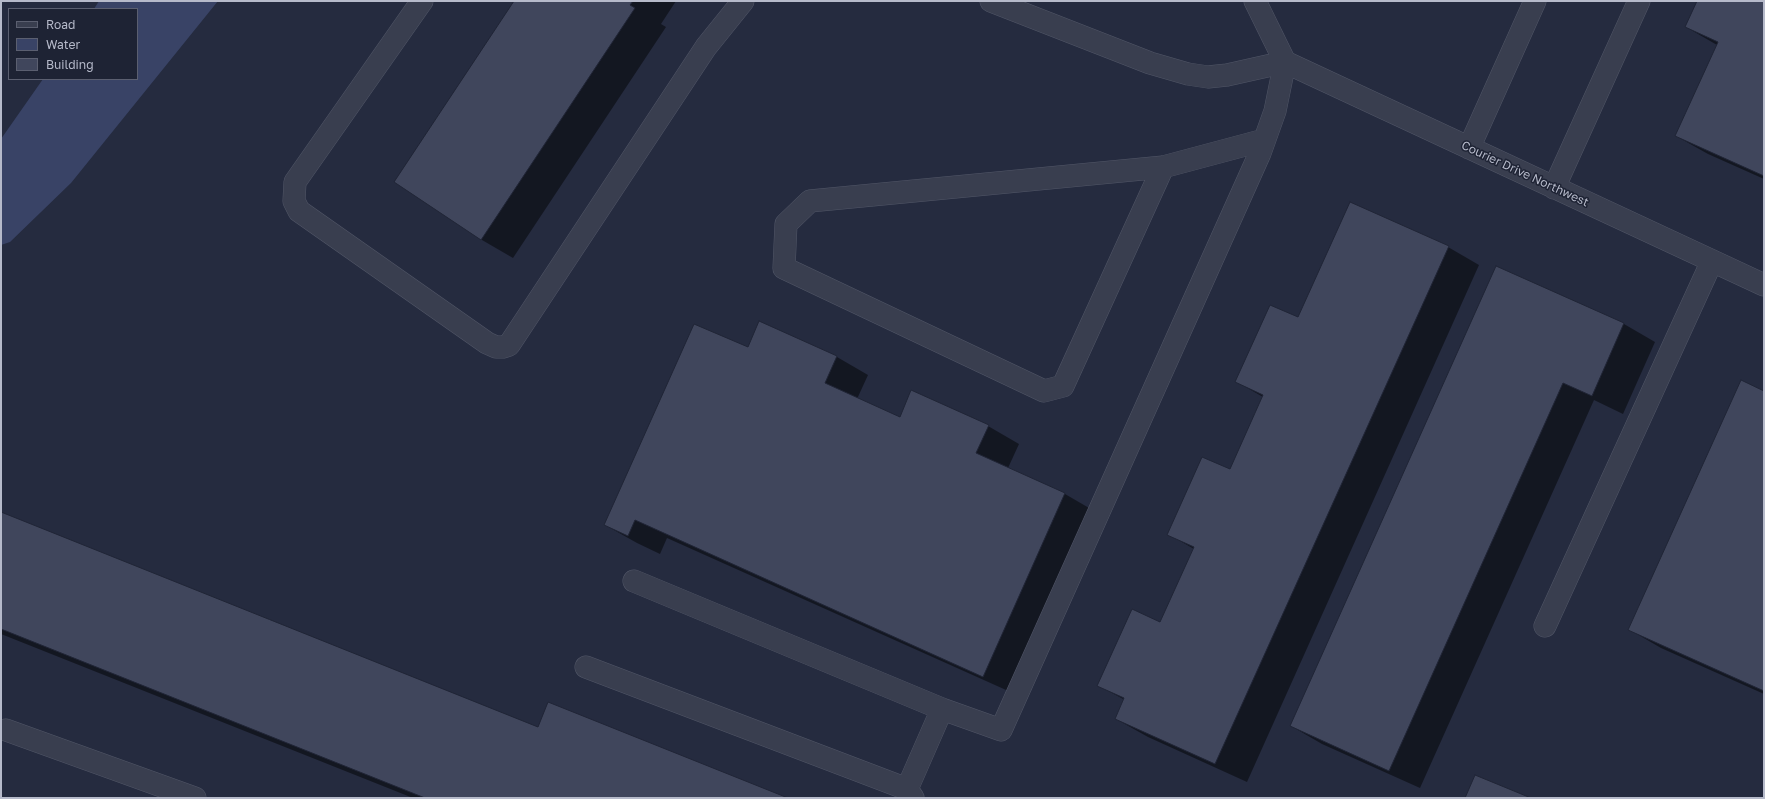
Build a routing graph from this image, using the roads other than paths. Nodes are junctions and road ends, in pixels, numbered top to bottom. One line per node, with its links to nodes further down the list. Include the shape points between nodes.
1 (422, 1): 2 (street, via 295,182 294,201 299,211 496,347 509,345 706,47)
2 (743, 1)
3 (991, 1): 7 (street, via 1150,63 1188,74 1208,77 1227,75)
4 (1255, 1): 7 (street)
5 (1535, 1): 9 (street)
6 (1639, 1): 11 (street)
7 (1285, 62): 8 (street, via 1275,112); 9 (street, Courier Drive Northwest)
8 (1264, 140): 10 (street); 17 (street, via 1001,730)
9 (1469, 148): 11 (street, Courier Drive Northwest)
10 (1163, 166): 10 (street, via 810,201 786,224 784,268 1044,391 1063,386)
11 (1554, 188): 12 (street, Courier Drive Northwest)
12 (1712, 261): 13 (street, Courier Drive Northwest); 15 (street)
13 (1764, 285)
14 (634, 581): 17 (street)
15 (1546, 626)
16 (586, 667): 19 (street)
17 (942, 709): 19 (street)
18 (6, 730): 20 (street)
19 (910, 793)
20 (195, 798)

